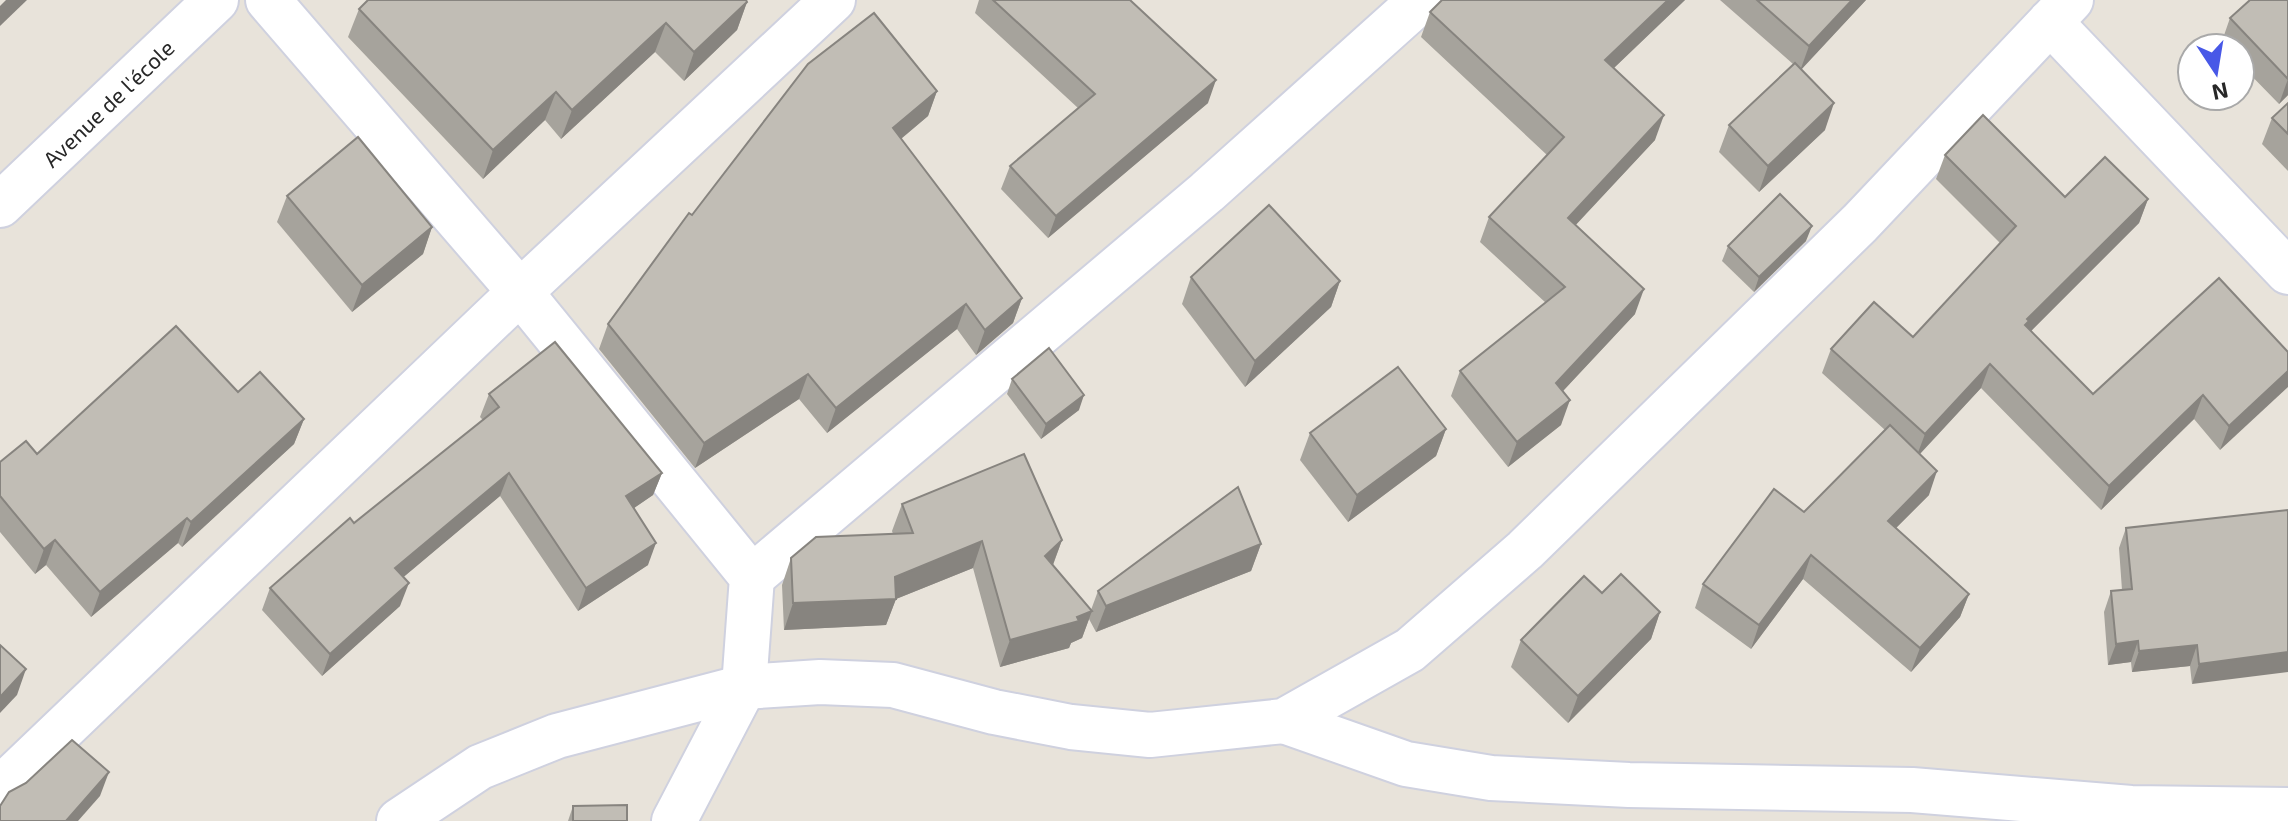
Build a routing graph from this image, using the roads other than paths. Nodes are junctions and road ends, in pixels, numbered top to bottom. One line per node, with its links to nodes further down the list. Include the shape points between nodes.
1 (216, 0): 6 (street, Avenue de l'école)
2 (268, 0): 8 (street)
3 (833, 0): 8 (street)
4 (1421, 0): 9 (street, via 1207,192)
5 (2061, 11): 7 (street); 11 (street, via 1860,223 1525,550 1410,650)
6 (0, 205)
7 (2288, 272)
8 (520, 292): 9 (street); 12 (street)
9 (752, 577): 10 (street)
10 (744, 687): 11 (street, via 893,685 1071,727 1150,735); 14 (street, via 557,736 480,767); 15 (street)
11 (1284, 721): 13 (street, via 1406,764 1491,778 1912,790 2131,808)
12 (0, 789)
13 (2288, 810)
14 (399, 821)
15 (674, 821)

